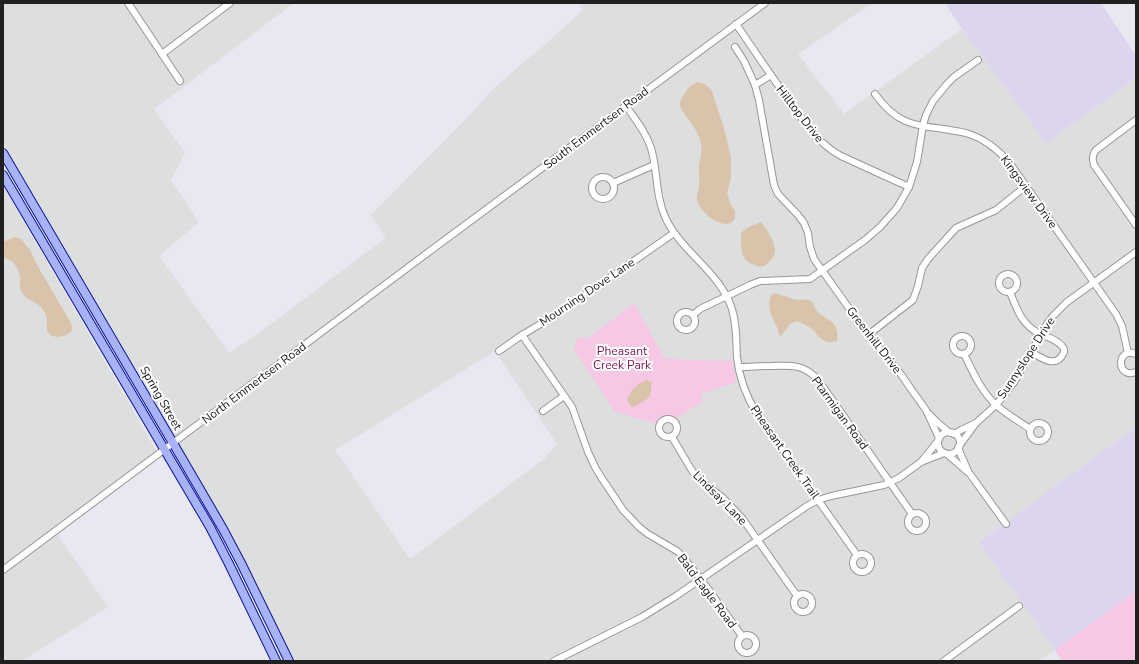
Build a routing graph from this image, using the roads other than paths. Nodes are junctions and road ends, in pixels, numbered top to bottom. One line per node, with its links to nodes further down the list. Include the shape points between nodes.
1 (128, 3): 8 (street)
2 (216, 3): 5 (street)
3 (230, 3): 5 (street)
4 (765, 3): 6 (street, South Emmertsen Road)
5 (221, 10): 8 (street)
6 (736, 24): 10 (street, Hilltop Drive); 14 (street, South Emmertsen Road)
7 (735, 47): 12 (street, Greenhill Drive)
8 (162, 54): 11 (street)
9 (978, 60): 16 (street, via 954,77 939,92)
10 (771, 75): 12 (street); 22 (street, Hilltop Drive, via 825,146)
11 (180, 81)
12 (754, 85): 27 (street, Greenhill Drive, via 774,184 778,193 804,223 814,259)
13 (875, 94): 16 (street, Kingsview Drive, via 895,116)
14 (626, 106): 18 (street, Pheasant Creek Trail, via 647,138); 26 (street, South Emmertsen Road)
15 (1136, 120): 23 (street, via 1096,150 1093,156 1094,165)
16 (923, 126): 21 (street, Kingsview Drive, via 958,131 985,141 1002,154); 22 (street, via 917,162)
17 (3, 153): 29 (main road, Spring Street)
18 (654, 166): 20 (street); 24 (street, Pheasant Creek Trail, via 661,207)
19 (3, 176): 31 (main road, Spring Street)
20 (613, 183)
21 (1026, 186): 28 (street, Kingsview Drive); 35 (street, via 996,210 956,228 922,268 913,300)
22 (909, 187): 27 (street, via 897,208 880,227)
23 (1136, 225)
24 (674, 233): 32 (street, Pheasant Creek Trail); 36 (street, Mourning Dove Lane)
25 (1136, 252): 28 (street, Sunnyslope Drive)
26 (428, 253): 55 (street, North Emmertsen Road)
27 (822, 270): 32 (street, via 810,279 760,281); 35 (street, Greenhill Drive)
28 (1094, 282): 34 (street, Sunnyslope Drive, via 1060,308); 39 (street, Kingsview Drive, via 1122,326)
29 (83, 288): 31 (main road); 44 (main road, Spring Street)
30 (1010, 292): 34 (street, via 1024,322)
31 (73, 294): 45 (main road, Spring Street)
32 (727, 296): 33 (street); 42 (street, Pheasant Creek Trail, via 736,326)
33 (693, 315)
34 (1041, 334): 38 (street, Sunnyslope Drive); 38 (street, via 1061,345 1064,354 1052,362)
35 (868, 335): 48 (street, Greenhill Drive, via 900,373)
36 (522, 336): 37 (street, Mourning Dove Lane); 46 (street, Bald Eagle Road)
37 (499, 351)
38 (1031, 352): 47 (street, Sunnyslope Drive, via 1014,382)
39 (1128, 353): 41 (street); 43 (street, via 1121,359 1121,366 1127,373)
40 (964, 354): 47 (street, via 980,385)
41 (1136, 354)
42 (739, 367): 61 (street, Ptarmigan Road, via 791,365 812,374); 64 (street, Pheasant Creek Trail, via 752,406)
43 (1136, 372)
44 (142, 390): 45 (main road); 55 (main road, Spring Street)
45 (133, 396): 55 (main road, via 143,405 164,438); 57 (main road, Spring Street)
46 (564, 396): 49 (street); 70 (street, Bald Eagle Road, via 572,407 600,477 623,510 639,527 678,552)
47 (996, 405): 50 (street, Sunnyslope Drive); 51 (street)
48 (926, 410): 52 (street, Greenhill Drive); 54 (street, Greenhill Drive)
49 (543, 411)
50 (976, 423): 52 (street, Sunnyslope Drive); 56 (street, Sunnyslope Drive)
51 (1030, 429)
52 (952, 433): 54 (street, via 944,434); 56 (street, via 959,440)
53 (672, 437): 67 (street, Lindsay Lane, via 691,469 734,510)
54 (938, 440): 58 (street, via 939,449); 59 (street)
55 (173, 443): 57 (street, North Emmertsen Road); 62 (main road, Spring Street)
56 (959, 447): 58 (street, via 955,452); 60 (street)
57 (164, 450): 62 (main road, via 173,453 195,491); 63 (main road, Spring Street); 69 (street, North Emmertsen Road)
58 (945, 454): 59 (street); 60 (street)
59 (921, 462): 61 (street)
60 (970, 474): 66 (street)
61 (891, 483): 64 (street); 65 (street, Ptarmigan Road)
62 (202, 494): 63 (main road); 73 (main road, Spring Street)
63 (194, 499): 74 (main road, Spring Street)
64 (818, 500): 67 (street); 68 (street, Pheasant Creek Trail)
65 (912, 514)
66 (1006, 524)
67 (758, 540): 70 (street); 71 (street, Lindsay Lane)
68 (857, 555)
69 (3, 570)
70 (702, 580): 75 (street, Bald Eagle Road); 78 (street, via 642,617)
71 (798, 595)
72 (1018, 606): 79 (street)
73 (265, 612): 74 (main road); 77 (main road, Spring Street)
74 (255, 616): 76 (main road, Spring Street)
75 (742, 636)
76 (276, 661)
77 (289, 661)
78 (554, 661)
79 (944, 661)

